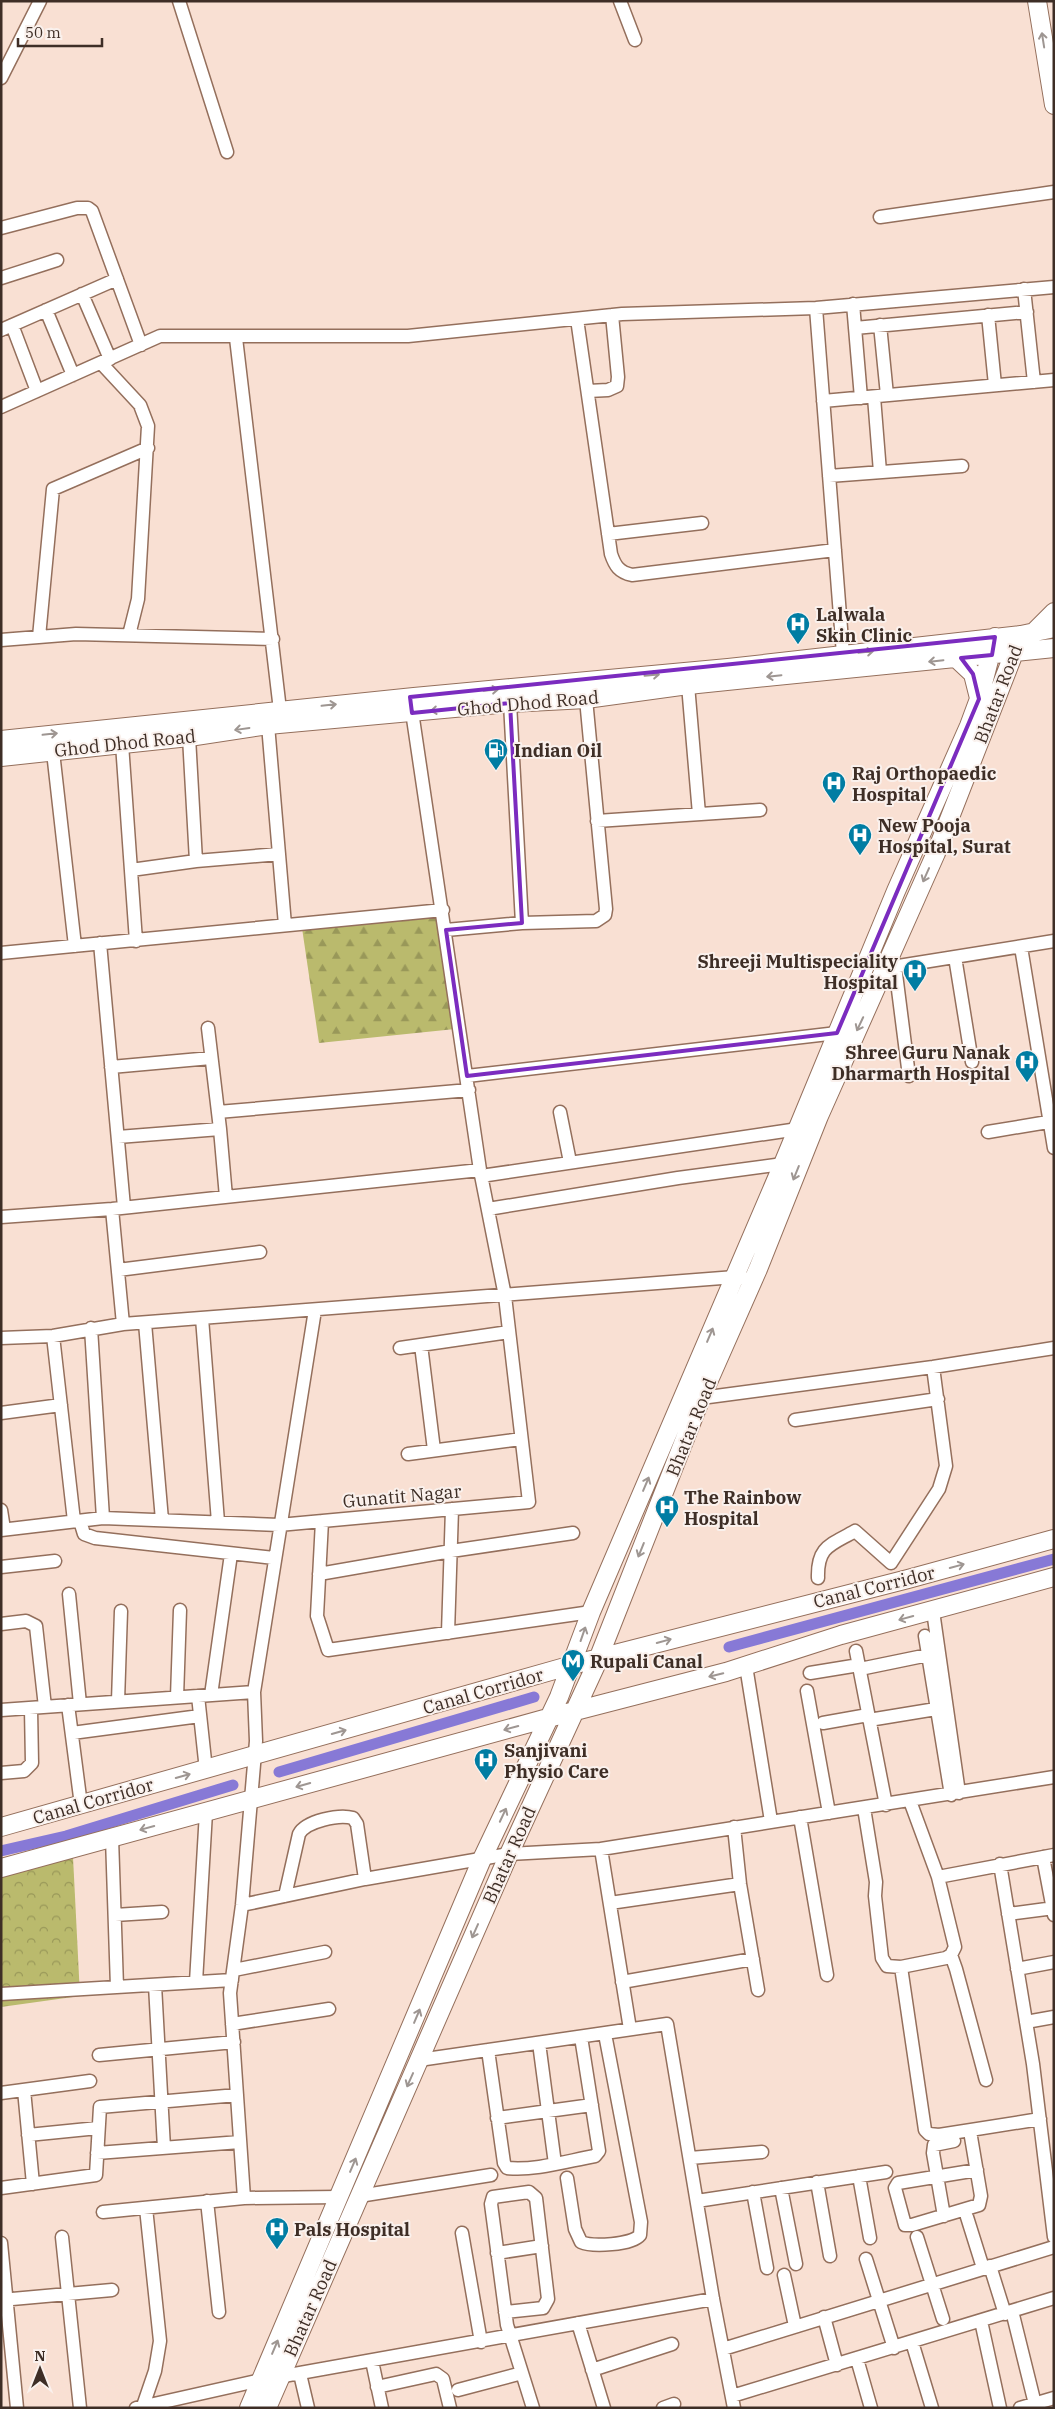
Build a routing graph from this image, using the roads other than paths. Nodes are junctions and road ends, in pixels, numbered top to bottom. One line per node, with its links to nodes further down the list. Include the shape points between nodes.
1 (40, 1): 6 (street)
2 (180, 1): 8 (street)
3 (620, 1): 5 (street)
4 (1037, 1): 7 (main road, one-way to 4)
5 (635, 40)
6 (1, 78)
7 (1054, 105)
8 (227, 152)
9 (1054, 192): 10 (street)
10 (880, 217)
11 (1, 228): 14 (street, via 88,208)
12 (57, 260): 13 (street)
13 (1, 278)
14 (116, 279): 17 (street); 29 (street)
15 (1054, 286): 16 (street)
16 (1024, 289): 18 (street); 21 (street)
17 (82, 294): 20 (street); 30 (street)
18 (853, 304): 19 (street); 27 (street)
19 (816, 308): 23 (street); 39 (street)
20 (46, 310): 26 (street); 31 (street)
21 (1027, 312): 22 (street); 33 (street)
22 (988, 315): 25 (street); 34 (street)
23 (612, 316): 24 (street); 36 (street, via 617,386)
24 (578, 319): 28 (street, via 408,336); 36 (street)
25 (880, 325): 27 (street); 37 (street)
26 (7, 327): 35 (street)
27 (855, 328): 38 (street)
28 (236, 338): 29 (street, via 160,336); 54 (street)
29 (141, 345): 30 (street)
30 (106, 361): 31 (street); 41 (street, via 144,410)
31 (73, 375): 35 (street)
32 (1054, 380): 33 (street)
33 (1034, 382): 34 (street)
34 (995, 385): 37 (street)
35 (38, 391): 40 (street)
36 (588, 391): 46 (street)
37 (887, 395): 38 (street)
38 (867, 397): 39 (street); 43 (street)
39 (823, 401): 44 (street)
40 (1, 407)
41 (148, 448): 51 (street, via 138,599); 52 (street, via 53,489)
42 (962, 466): 43 (street)
43 (880, 472): 44 (street)
44 (829, 476): 47 (street)
45 (702, 523): 46 (street)
46 (608, 534): 47 (street, via 615,565 632,575)
47 (835, 550): 58 (street)
48 (1054, 612): 50 (main road, Bhatar Road)
49 (1054, 628): 50 (main road)
50 (1028, 633): 53 (main road); 57 (main road, Bhatar Road)
51 (129, 636): 52 (street, via 76,634); 54 (street)
52 (39, 637): 55 (street)
53 (995, 637): 58 (main road, one-way to 53); 59 (main road, Bhatar Road)
54 (274, 639): 67 (street)
55 (1, 640)
56 (1054, 648): 57 (main road, Ghod Dhod Road); 62 (main road, via 1024,664)
57 (1016, 653): 59 (main road, Ghod Dhod Road); 62 (main road, Bhatar Road)
58 (843, 654): 66 (main road, one-way to 58)
59 (992, 655): 60 (main road, Ghod Dhod Road); 64 (main road, Bhatar Road)
60 (957, 659): 61 (main road, Ghod Dhod Road, one-way to 61); 64 (main road, via 973,674)
61 (688, 685): 63 (main road, Ghod Dhod Road); 75 (street)
62 (997, 694): 92 (main road, Bhatar Road, one-way to 92)
63 (586, 699): 65 (main road, Ghod Dhod Road); 76 (street)
64 (980, 699): 91 (main road, Bhatar Road)
65 (510, 703): 66 (main road, Ghod Dhod Road, one-way to 66); 81 (street)
66 (411, 705): 67 (main road, one-way to 66); 68 (main road, Ghod Dhod Road); 80 (street)
67 (280, 710): 70 (main road, one-way to 67)
68 (268, 725): 69 (main road, Ghod Dhod Road, one-way to 69); 77 (street)
69 (189, 737): 71 (main road, Ghod Dhod Road); 78 (street)
70 (1, 740)
71 (122, 744): 72 (main road, Ghod Dhod Road); 79 (street)
72 (53, 752): 73 (main road, Ghod Dhod Road); 87 (street)
73 (1, 757)
74 (760, 810): 75 (street)
75 (699, 814): 76 (street)
76 (597, 820): 81 (street, via 605,915 596,921)
77 (279, 854): 78 (street); 82 (street)
78 (196, 861): 79 (street)
79 (131, 870): 84 (street)
80 (443, 910): 82 (street); 83 (street)
81 (522, 923): 83 (street)
82 (285, 926): 84 (street)
83 (446, 930): 98 (street)
84 (136, 941): 86 (street)
85 (1054, 941): 88 (street)
86 (100, 943): 87 (street); 97 (street)
87 (75, 946): 89 (street)
88 (1021, 948): 90 (street); 103 (street)
89 (2, 950)
90 (955, 957): 92 (street); 96 (street)
91 (866, 961): 92 (street); 94 (main road, Bhatar Road)
92 (890, 967): 99 (street); 119 (main road, Bhatar Road, one-way to 119, via 819,1116)
93 (208, 1028): 95 (street)
94 (837, 1033): 98 (street); 105 (main road, Bhatar Road)
95 (211, 1058): 97 (street); 101 (street)
96 (972, 1062)
97 (111, 1068): 107 (street)
98 (467, 1076): 100 (street)
99 (909, 1076)
100 (469, 1090): 101 (street); 111 (street)
101 (218, 1112): 104 (street)
102 (560, 1112): 109 (street)
103 (1052, 1121): 106 (street); 108 (street)
104 (220, 1129): 107 (street); 112 (street)
105 (798, 1129): 109 (street); 110 (main road, Bhatar Road)
106 (988, 1132)
107 (118, 1137): 113 (street)
108 (1054, 1148)
109 (570, 1162): 111 (street)
110 (783, 1164): 114 (street); 118 (main road, Bhatar Road)
111 (481, 1173): 112 (street); 114 (street)
112 (226, 1197): 113 (street)
113 (118, 1208): 115 (street); 117 (street)
114 (488, 1209): 120 (street)
115 (1, 1217)
116 (260, 1252): 117 (street)
117 (118, 1270): 124 (street)
118 (735, 1277): 119 (street); 120 (street); 164 (main road, Bhatar Road, one-way to 118)
119 (754, 1280): 133 (main road, Bhatar Road)
120 (504, 1296): 121 (street); 126 (street)
121 (314, 1310): 122 (street); 148 (street)
122 (202, 1318): 123 (street); 147 (street)
123 (145, 1323): 124 (street); 144 (street)
124 (123, 1324): 125 (street)
125 (91, 1328): 127 (street); 143 (street)
126 (509, 1332): 129 (street); 138 (street)
127 (53, 1336): 128 (street); 135 (street)
128 (1, 1338)
129 (421, 1345): 130 (street); 139 (street)
130 (400, 1348)
131 (1054, 1348): 132 (street)
132 (933, 1367): 133 (street); 134 (street)
133 (701, 1398): 170 (main road, Bhatar Road, one-way to 170)
134 (938, 1399): 137 (street); 159 (street, via 946,1466 940,1489 891,1563 855,1531 825,1549 817,1562)
135 (61, 1405): 136 (street); 145 (street)
136 (1, 1413)
137 (795, 1420)
138 (521, 1439): 139 (street); 141 (street, Gunatit Nagar, via 528,1502)
139 (434, 1450): 140 (street)
140 (408, 1454)
141 (452, 1509): 146 (street, Gunatit Nagar); 152 (street)
142 (1, 1510): 149 (street)
143 (103, 1518): 144 (street, Gunatit Nagar); 145 (street, Gunatit Nagar)
144 (162, 1520): 147 (street, Gunatit Nagar)
145 (77, 1521): 149 (street, Gunatit Nagar); 153 (street, via 88,1536)
146 (322, 1521): 148 (street, Gunatit Nagar); 157 (street)
147 (218, 1522): 148 (street, Gunatit Nagar)
148 (279, 1525): 154 (street)
149 (3, 1530)
150 (573, 1533): 152 (street)
151 (1054, 1539): 170 (main road, Canal Corridor, one-way to 151)
152 (450, 1551): 157 (street); 166 (street)
153 (231, 1554): 154 (street); 177 (street)
154 (274, 1558): 176 (street)
155 (55, 1561): 156 (street)
156 (1, 1567)
157 (319, 1574): 166 (street, via 317,1616 328,1650)
158 (1054, 1577): 162 (main road)
159 (818, 1578)
160 (70, 1594): 180 (street)
161 (180, 1610): 178 (street)
162 (933, 1610): 172 (main road, one-way to 172); 195 (street)
163 (121, 1611): 179 (street)
164 (591, 1612): 166 (street); 171 (main road, Bhatar Road, one-way to 164)
165 (1, 1624): 181 (street, via 26,1621 36,1626)
166 (448, 1632)
167 (925, 1636): 169 (street)
168 (856, 1651): 173 (street)
169 (928, 1655): 173 (street); 184 (street)
170 (598, 1658): 171 (main road, Canal Corridor); 185 (main road, Bhatar Road)
171 (572, 1665): 188 (main road, Bhatar Road); 191 (main road, Canal Corridor, one-way to 171)
172 (746, 1666): 185 (main road, one-way to 185); 204 (street)
173 (859, 1667): 174 (street); 187 (street)
174 (810, 1673)
175 (807, 1691): 202 (street)
176 (254, 1692): 177 (street); 191 (street)
177 (204, 1695): 178 (street); 186 (street)
178 (177, 1697): 179 (street)
179 (118, 1702): 180 (street)
180 (74, 1705): 181 (street); 190 (street)
181 (45, 1707): 182 (street)
182 (31, 1708): 183 (street); 193 (street, via 32,1763 24,1771)
183 (1, 1710)
184 (936, 1710): 187 (street); 195 (street)
185 (575, 1711): 188 (main road); 209 (main road, Bhatar Road)
186 (200, 1716): 190 (street); 192 (street)
187 (869, 1717): 189 (street); 198 (street)
188 (548, 1718): 196 (main road, one-way to 196); 211 (main road, Bhatar Road, one-way to 188)
189 (823, 1722)
190 (72, 1733): 199 (street)
191 (255, 1756): 192 (main road, Canal Corridor); 196 (street)
192 (206, 1770): 199 (main road, Canal Corridor, one-way to 192)
193 (1, 1774)
194 (1054, 1777): 195 (street)
195 (955, 1794): 197 (street)
196 (251, 1800): 201 (main road); 219 (street)
197 (910, 1801): 198 (street); 214 (street)
198 (886, 1804): 200 (street)
199 (81, 1805): 205 (main road, Canal Corridor)
200 (864, 1808): 202 (street); 228 (street, via 876,1882 882,1958 887,1966)
201 (206, 1812): 207 (main road, one-way to 207); 232 (street)
202 (829, 1813): 203 (street)
203 (800, 1817): 204 (street); 231 (street)
204 (772, 1822): 206 (street)
205 (1, 1827)
206 (734, 1828): 208 (street); 216 (street)
207 (112, 1838): 213 (main road); 223 (street)
208 (601, 1849): 209 (street); 218 (street)
209 (509, 1854): 211 (street); 250 (main road, Bhatar Road, one-way to 250)
210 (1048, 1856): 212 (street); 220 (street)
211 (482, 1859): 215 (street); 282 (main road, Bhatar Road, one-way to 211)
212 (1000, 1864): 214 (street); 222 (street)
213 (1, 1868)
214 (938, 1877): 225 (street, via 955,1946)
215 (365, 1879): 217 (street); 217 (street, via 357,1824 353,1818 346,1816 313,1823 299,1834)
216 (740, 1884): 218 (street); 226 (street)
217 (285, 1896): 219 (street)
218 (610, 1903): 233 (street)
219 (242, 1905): 230 (street)
220 (1053, 1910): 222 (street)
221 (162, 1912): 223 (street)
222 (1008, 1914): 229 (street)
223 (115, 1915): 235 (street)
224 (325, 1952): 230 (street)
225 (951, 1956): 228 (street); 251 (street)
226 (753, 1959): 233 (street); 236 (street)
227 (1054, 1962): 229 (street)
228 (901, 1967): 260 (street, via 925,2130 939,2135)
229 (1017, 1968): 240 (street)
230 (233, 1975): 232 (street); 241 (street, via 230,1993)
231 (827, 1975)
232 (196, 1982): 234 (street)
233 (622, 1982): 242 (street)
234 (155, 1985): 235 (street); 247 (street)
235 (117, 1987): 237 (street)
236 (758, 1990)
237 (1, 1994)
238 (329, 2009): 241 (street)
239 (1054, 2017): 240 (street)
240 (1026, 2022): 260 (street)
241 (232, 2024): 245 (street)
242 (630, 2030): 243 (street); 268 (street, via 667,2024)
243 (604, 2034): 244 (street); 275 (street, via 641,2222 640,2235 630,2241 590,2245 581,2242 575,2229)
244 (581, 2037): 246 (street); 257 (street)
245 (234, 2042): 247 (street); 255 (street)
246 (539, 2043): 248 (street); 258 (street)
247 (159, 2050): 249 (street); 256 (street)
248 (488, 2050): 250 (street); 259 (street)
249 (99, 2055)
250 (418, 2060): 281 (main road, Bhatar Road, one-way to 281)
251 (986, 2080)
252 (90, 2081): 253 (street)
253 (24, 2090): 254 (street); 262 (street)
254 (1, 2093)
255 (237, 2095): 256 (street); 264 (street)
256 (161, 2102): 261 (street, via 100,2107); 265 (street)
257 (592, 2106): 258 (street); 269 (street, via 599,2151 595,2156)
258 (548, 2112): 259 (street); 269 (street)
259 (496, 2118): 269 (street, via 507,2168)
260 (1040, 2121): 263 (street); 291 (street)
261 (98, 2128): 262 (street); 267 (street)
262 (28, 2135): 277 (street)
263 (971, 2137): 270 (street); 274 (street, via 934,2145)
264 (240, 2142): 265 (street); 283 (street)
265 (164, 2148): 267 (street)
266 (762, 2152): 268 (street)
267 (97, 2153): 277 (street, via 96,2175)
268 (690, 2158): 284 (street)
269 (555, 2164)
270 (977, 2170): 274 (street); 288 (street, via 982,2202)
271 (886, 2172): 273 (street)
272 (491, 2175): 281 (street)
273 (858, 2176): 276 (street); 293 (street)
274 (937, 2177): 288 (street); 288 (street, via 898,2183 894,2188 905,2225)
275 (567, 2178)
276 (817, 2182): 279 (street); 299 (street)
277 (33, 2184): 278 (street)
278 (1, 2188)
279 (781, 2188): 280 (street); 301 (street)
280 (753, 2192): 284 (street); 303 (street)
281 (360, 2196): 332 (main road, Bhatar Road)
282 (339, 2197): 283 (street); 333 (main road, Bhatar Road, one-way to 282)
283 (244, 2198): 285 (street)
284 (697, 2201): 310 (street)
285 (207, 2202): 286 (street); 312 (street)
286 (146, 2208): 287 (street); 339 (street, via 160,2341 156,2371)
287 (103, 2212)
288 (944, 2216)
289 (967, 2217): 302 (street)
290 (462, 2233): 321 (street)
291 (1054, 2237)
292 (62, 2238): 307 (street)
293 (870, 2238)
294 (917, 2238): 305 (street)
295 (1, 2243): 309 (street)
296 (542, 2246): 298 (street); 298 (street, via 536,2198 529,2192 493,2197); 313 (street, via 546,2305)
297 (1054, 2247): 302 (street)
298 (497, 2253): 313 (street)
299 (830, 2256)
300 (866, 2259): 311 (street)
301 (796, 2264)
302 (987, 2267): 305 (street); 314 (street)
303 (767, 2268)
304 (784, 2276): 319 (street)
305 (933, 2283): 311 (street); 316 (street)
306 (112, 2290): 307 (street)
307 (68, 2292): 309 (street); 341 (street)
308 (1054, 2298): 314 (street)
309 (4, 2299): 340 (street)
310 (713, 2299): 318 (street); 325 (street)
311 (880, 2301): 315 (street); 324 (street)
312 (219, 2312)
313 (505, 2312): 320 (street)
314 (1008, 2312): 317 (street); 338 (street)
315 (824, 2317): 319 (street); 328 (street)
316 (943, 2319)
317 (980, 2321): 322 (street); 351 (street)
318 (578, 2323): 320 (street); 329 (street)
319 (795, 2326): 325 (street)
320 (510, 2336): 321 (street); 330 (street)
321 (481, 2342): 327 (street)
322 (912, 2342): 324 (street); 350 (street)
323 (672, 2344): 329 (street)
324 (894, 2348): 326 (street)
325 (722, 2349): 337 (street)
326 (857, 2359): 328 (street); 349 (street)
327 (372, 2361): 331 (street); 334 (street)
328 (836, 2365): 337 (street)
329 (592, 2370): 348 (street)
330 (522, 2373): 335 (street); 347 (street)
331 (300, 2374): 332 (street); 344 (street)
332 (280, 2378): 333 (street); 343 (main road, Bhatar Road)
333 (261, 2380): 339 (street); 342 (main road, Bhatar Road)
334 (378, 2387): 345 (street); 346 (street, via 436,2374 443,2380)
335 (458, 2390)
336 (1054, 2398): 338 (street)
337 (733, 2402)
338 (1034, 2404): 352 (street)
339 (140, 2407)
340 (17, 2408)
341 (80, 2408)
342 (249, 2408)
343 (267, 2408)
344 (308, 2408)
345 (382, 2408)
346 (450, 2408)
347 (533, 2408)
348 (604, 2408)
349 (871, 2408)
350 (932, 2408)
351 (1000, 2408)
352 (1020, 2408)

